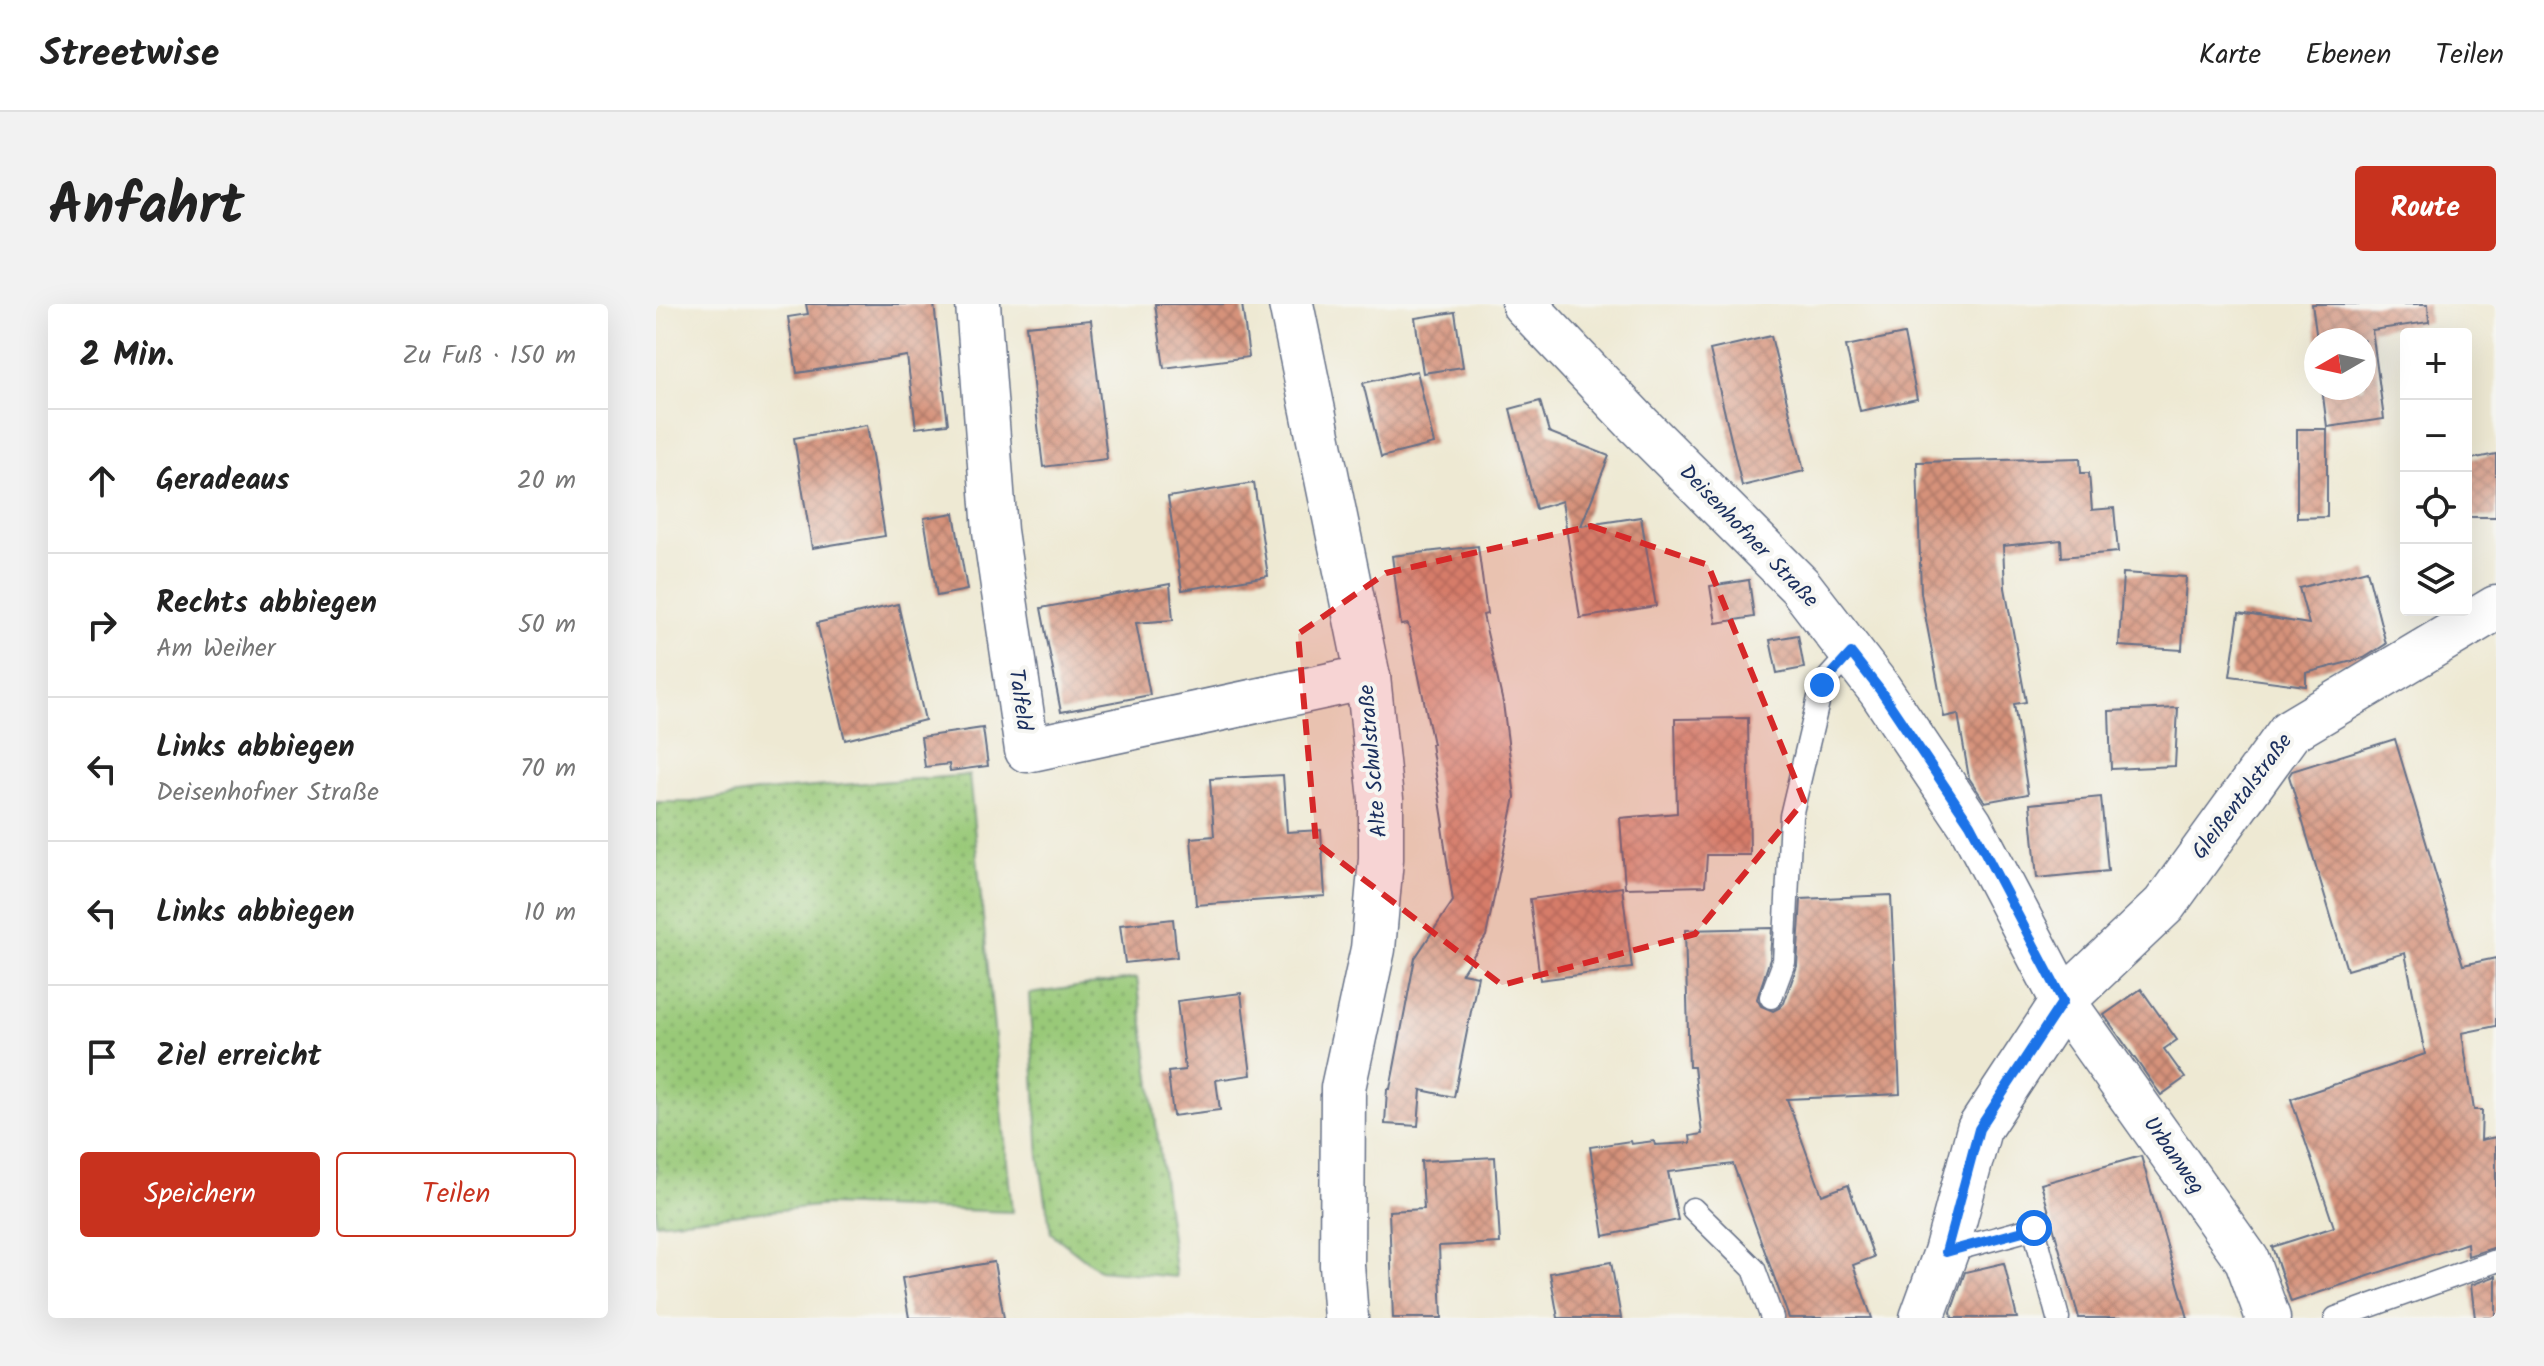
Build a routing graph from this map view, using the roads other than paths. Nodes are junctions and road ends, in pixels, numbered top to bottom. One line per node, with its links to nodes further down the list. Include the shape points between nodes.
1 (978, 304): 6 (street, Talfeld, via 995,531 1027,750)
2 (1291, 304): 6 (street, Alte Schulstraße)
3 (1524, 304): 5 (street, Deisenhofner Straße, via 1800,586)
4 (2496, 608): 8 (street, Gleißentalstraße, via 2290,731 2164,905)
5 (1851, 653): 7 (lane, via 1822,685 1791,816 1784,962); 8 (street, Deisenhofner Straße, via 1970,824)
6 (1368, 677): 12 (street, Alte Schulstraße, via 1381,799 1381,859 1373,949 1343,1088)
7 (1771, 997)
8 (2063, 1001): 10 (street, Gleißentalstraße, via 1979,1129); 16 (street, Urbanweg, via 2247,1260)
9 (1693, 1209): 13 (lane, via 1754,1269)
10 (1946, 1252): 14 (street, Gleißentalstraße); 15 (lane, via 2034,1228)
11 (2496, 1261): 17 (lane)
12 (1346, 1318)
13 (1772, 1318)
14 (1922, 1318)
15 (2058, 1318)
16 (2268, 1318)
17 (2336, 1318)

